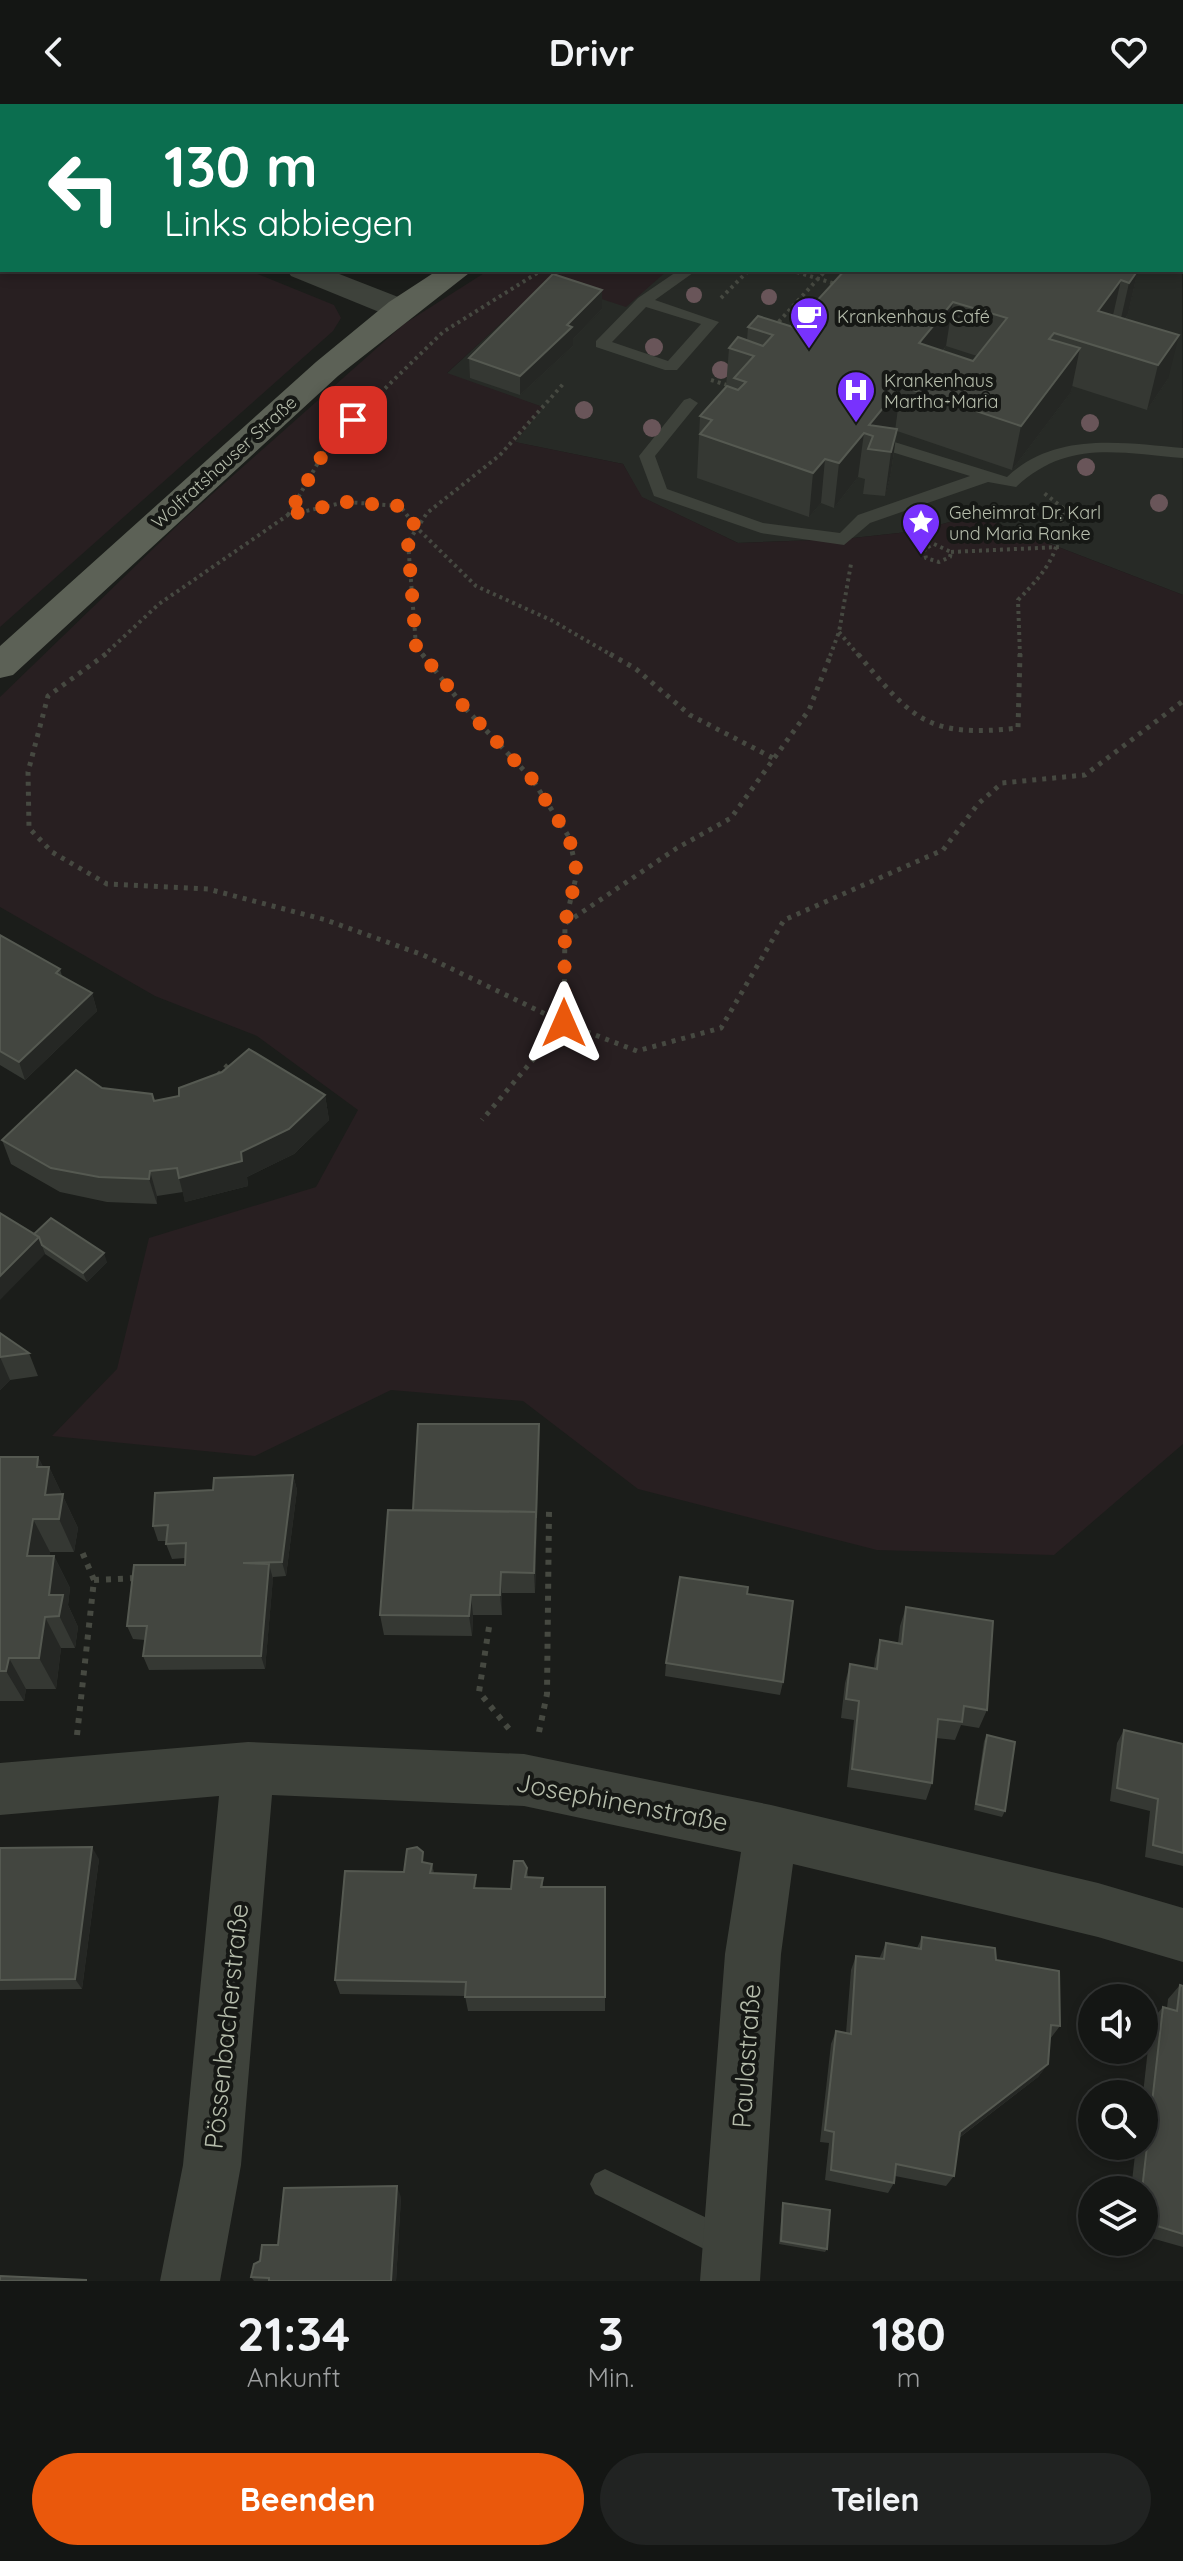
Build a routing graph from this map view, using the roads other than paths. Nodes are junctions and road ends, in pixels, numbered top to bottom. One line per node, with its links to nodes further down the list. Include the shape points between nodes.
1 (307, 272): 5 (street)
2 (455, 272): 5 (main road, Wolfratshauser Straße)
3 (686, 272): 4 (lane)
4 (643, 301): 4 (lane, via 602,344 671,367 711,322)
5 (400, 309): 10 (main road, Wolfratshauser Straße)
6 (690, 403): 9 (lane, via 647,456 660,492 761,528 844,539 864,519)
7 (888, 445): 9 (lane)
8 (1183, 453): 9 (lane, via 1070,450 1039,459 1010,483)
9 (987, 476)
10 (0, 666)
11 (248, 1768): 12 (street, Josephinenstraße); 13 (street, Josephinenstraße, via 526,1780); 17 (street, Pössenbacherstraße, via 212,2165)
12 (0, 1789)
13 (771, 1832): 14 (street, Josephinenstraße); 16 (street, Paulastraße, via 753,1954)
14 (1183, 1935)
15 (605, 2184): 16 (lane)
16 (731, 2264)
17 (190, 2281)

